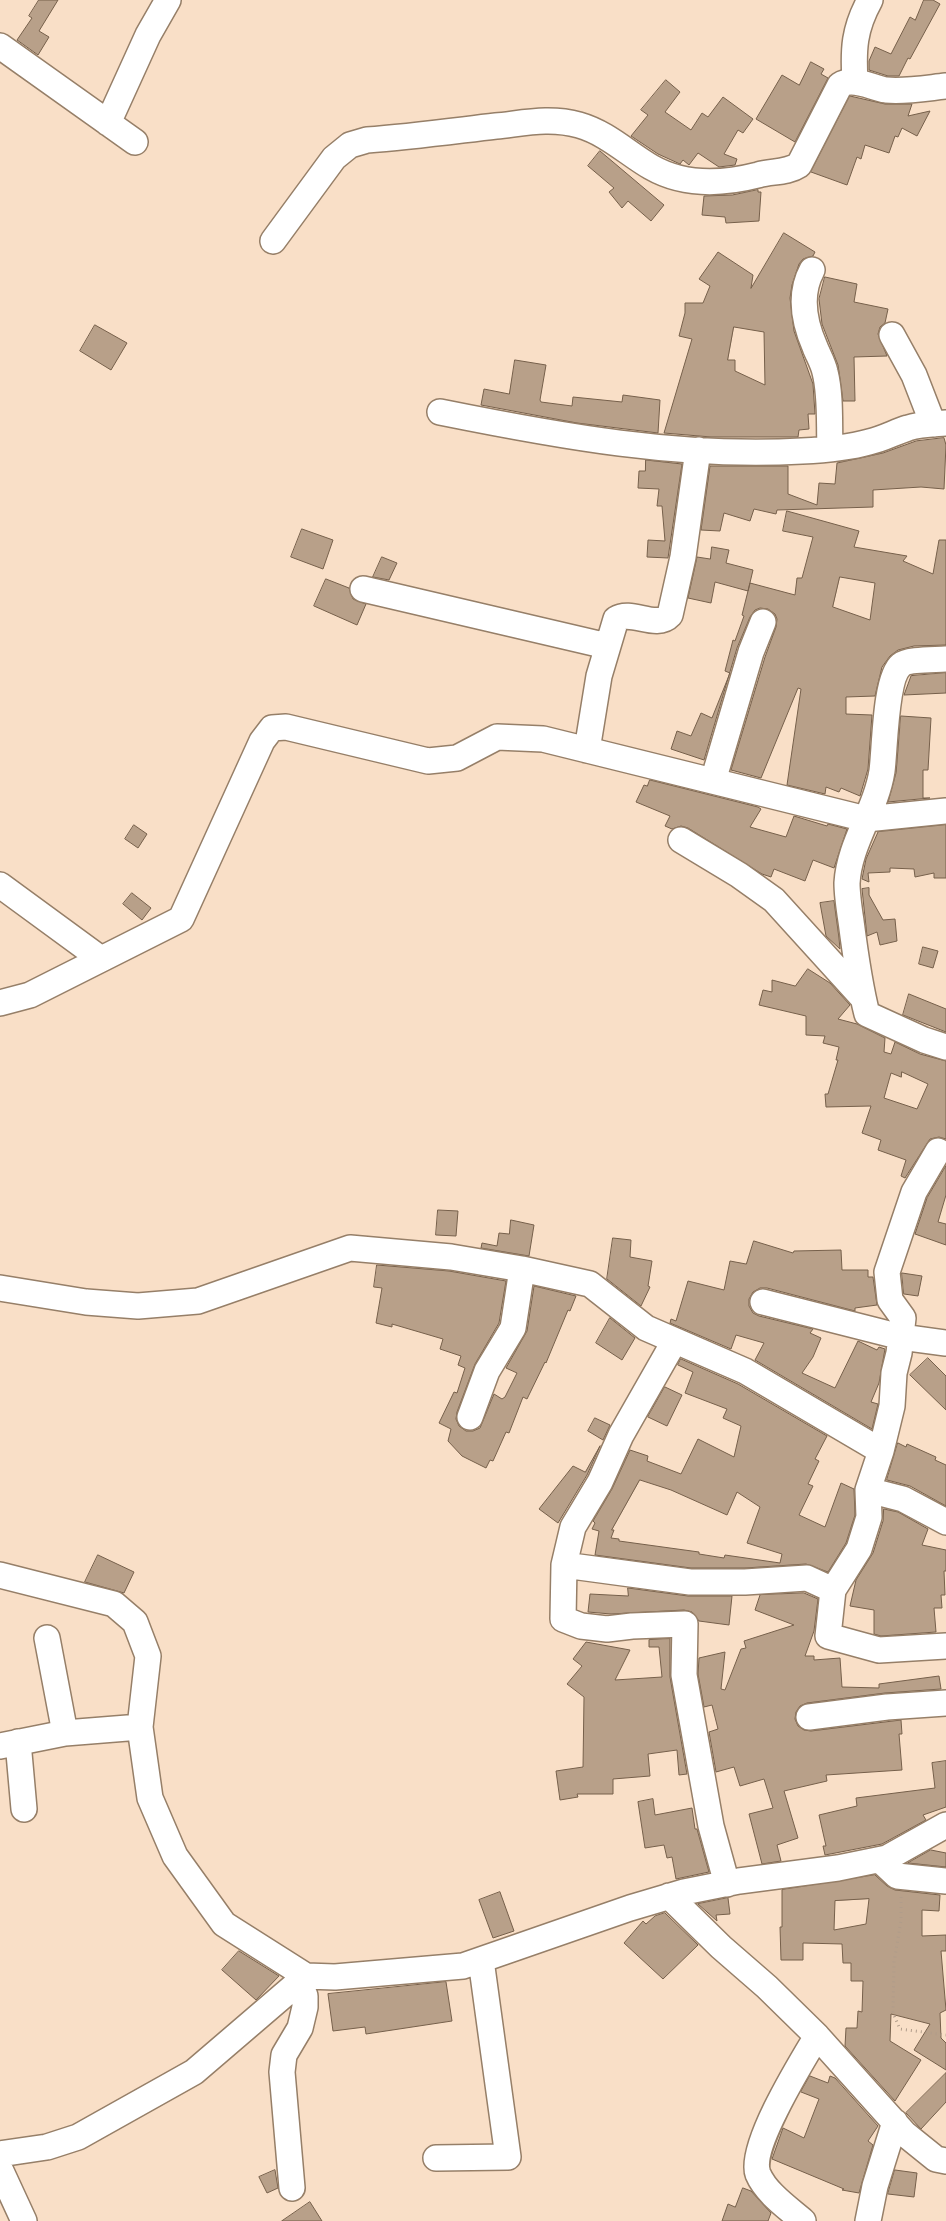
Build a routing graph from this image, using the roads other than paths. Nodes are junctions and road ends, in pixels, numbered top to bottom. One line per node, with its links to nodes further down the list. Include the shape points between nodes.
1 (168, 0): 6 (street, via 148,35)
2 (870, 0): 4 (street, via 857,27 853,48)
3 (0, 46): 6 (street)
4 (855, 82): 5 (street, via 895,90); 8 (street, via 840,86 798,165 730,182 702,182 669,175 607,137 580,125 549,119 367,140 350,145 334,158)
5 (946, 86)
6 (108, 123): 7 (street)
7 (135, 142)
8 (273, 241)
9 (812, 270): 13 (street, via 806,281 805,314 826,375)
10 (892, 335): 12 (street)
11 (440, 412): 14 (street, via 646,447)
12 (940, 424): 13 (street, via 908,428 870,442)
13 (830, 448): 14 (street, via 739,452)
14 (698, 450): 17 (street, via 683,557 670,615 660,621 619,617 612,626)
15 (363, 589): 17 (street)
16 (763, 622): 20 (street, via 750,652)
17 (607, 646): 19 (street)
18 (946, 659): 22 (street, via 906,662 897,669 885,726 882,772)
19 (587, 750): 20 (street); 25 (street, via 543,739 497,737 457,758 428,761 286,728 272,728 262,740 181,919)
20 (713, 781): 22 (street)
21 (946, 811): 22 (street)
22 (866, 818): 26 (street, via 847,884)
23 (680, 840): 26 (street, via 774,900)
24 (0, 885): 25 (street)
25 (101, 959): 27 (street, via 30,995)
26 (863, 998): 28 (street, via 867,1014)
27 (0, 1003)
28 (946, 1047)
29 (938, 1151): 33 (street, via 914,1192 887,1272 890,1300 903,1318)
30 (522, 1269): 31 (street, via 451,1257 350,1248 198,1301 138,1306 86,1302); 34 (street, via 590,1284 646,1328); 36 (street, via 512,1328 487,1372)
31 (0, 1288)
32 (763, 1302): 33 (street)
33 (901, 1337): 35 (street); 37 (street, via 892,1406)
34 (674, 1342): 37 (street, via 745,1371); 40 (street, via 573,1527)
35 (946, 1343)
36 (470, 1417)
37 (881, 1451): 38 (street)
38 (868, 1490): 39 (street, via 902,1499); 42 (street, via 869,1517 859,1549)
39 (946, 1522)
40 (564, 1565): 42 (street, via 690,1582 807,1578); 54 (street, via 563,1619 581,1626 606,1629 685,1624 686,1683 711,1826)
41 (0, 1575): 47 (street, via 114,1604 135,1622 148,1656)
42 (833, 1590): 44 (street, via 828,1636 879,1650)
43 (47, 1638): 48 (street)
44 (946, 1646)
45 (946, 1703): 46 (street)
46 (809, 1717)
47 (140, 1728): 48 (street); 57 (street, via 150,1798 175,1856 224,1924)
48 (65, 1733): 49 (street)
49 (9, 1744): 50 (street)
50 (24, 1809)
51 (946, 1825): 52 (street)
52 (880, 1860): 53 (street, via 897,1876); 54 (street)
53 (946, 1881)
54 (727, 1884): 55 (street)
55 (669, 1896): 56 (street); 58 (street)
56 (481, 1960): 57 (street, via 463,1966); 61 (street, via 508,2157)
57 (302, 1979): 60 (street, via 194,2072 78,2137); 64 (street, via 305,2007 300,2028 284,2055 282,2072)
58 (817, 2036): 59 (street); 66 (street, via 785,2091 757,2160 758,2174 769,2190)
59 (895, 2122): 62 (street, via 936,2159); 67 (street)
60 (0, 2154)
61 (436, 2158)
62 (946, 2160)
63 (0, 2169): 65 (street)
64 (292, 2188)
65 (24, 2221)
66 (803, 2221)
67 (868, 2221)

